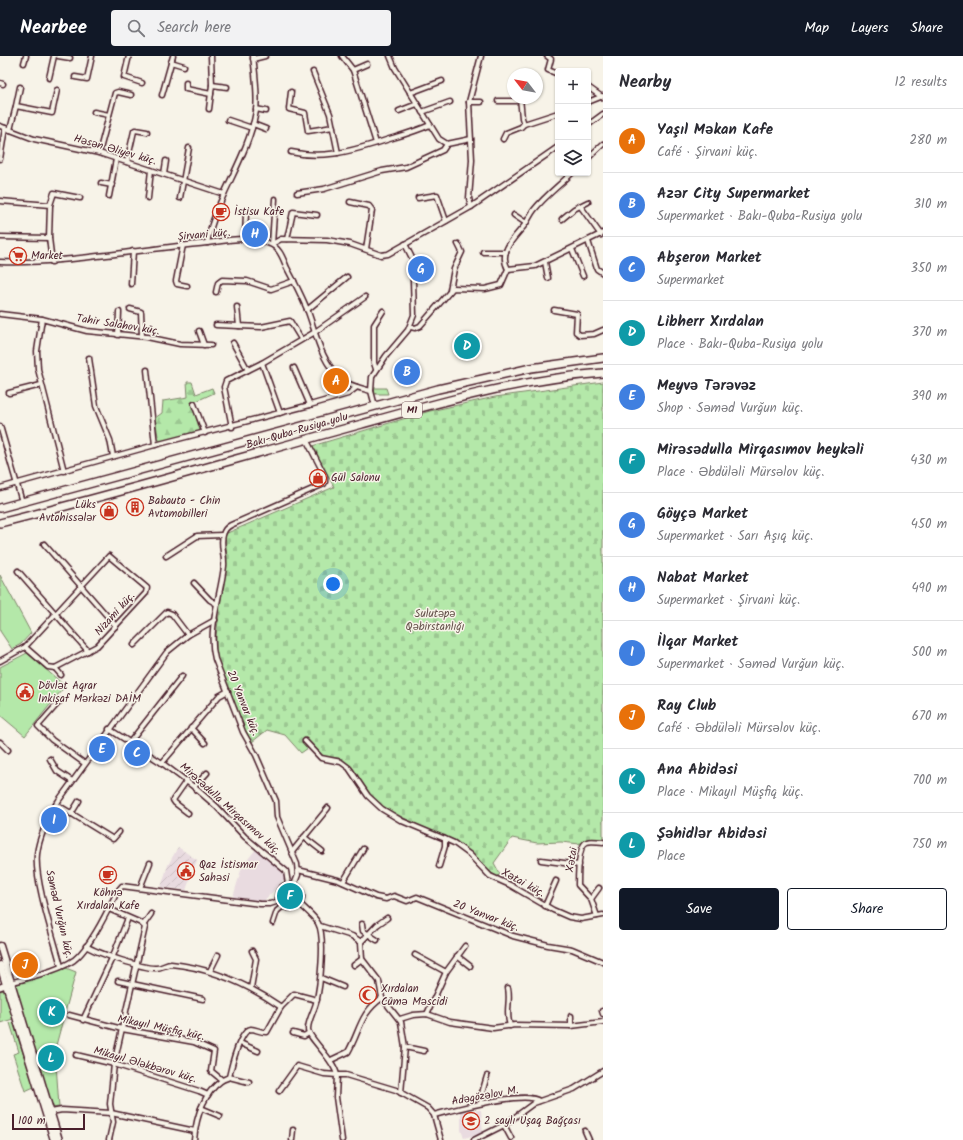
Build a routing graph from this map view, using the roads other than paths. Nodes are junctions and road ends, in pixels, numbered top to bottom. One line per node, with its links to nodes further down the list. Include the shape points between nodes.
1 (26, 56): 16 (street)
2 (54, 56): 23 (street)
3 (58, 56): 13 (street)
4 (92, 56): 22 (street, via 87,78)
5 (129, 56): 25 (street, via 124,77)
6 (172, 56): 15 (street)
7 (212, 56): 27 (street)
8 (265, 56): 14 (street)
9 (342, 56): 19 (street)
10 (390, 56): 33 (street)
11 (481, 56): 42 (street)
12 (547, 56): 21 (street, via 550,60 548,70)
13 (70, 58)
14 (253, 58): 48 (street)
15 (171, 62): 18 (street); 36 (street)
16 (24, 63)
17 (367, 64): 19 (street)
18 (184, 66)
19 (353, 70): 69 (street)
20 (313, 72): 62 (street)
21 (555, 73)
22 (75, 77)
23 (49, 78)
24 (442, 81): 33 (street)
25 (142, 82)
26 (186, 83): 34 (street, via 186,89)
27 (212, 85): 29 (street); 34 (street)
28 (20, 87): 46 (street)
29 (227, 87)
30 (591, 89): 37 (street)
31 (57, 90): 46 (street, via 52,113)
32 (291, 92): 62 (street, via 289,109 304,113 308,131)
33 (410, 93): 44 (street)
34 (211, 94): 47 (street)
35 (131, 95): 54 (street, via 116,91)
36 (162, 95)
37 (602, 96): 40 (street)
38 (507, 100): 39 (street)
39 (498, 101)
40 (591, 101)
41 (450, 102): 52 (street)
42 (469, 102): 43 (street); 67 (street)
43 (481, 102)
44 (417, 104): 50 (street); 52 (street)
45 (521, 104): 58 (street)
46 (16, 106): 65 (street)
47 (209, 109)
48 (256, 109): 49 (street); 61 (street)
49 (266, 111)
50 (399, 111)
51 (94, 112): 54 (street)
52 (422, 112): 59 (street)
53 (555, 114): 58 (street)
54 (109, 115): 75 (street)
55 (602, 116): 57 (street)
56 (228, 120): 61 (street)
57 (591, 123)
58 (524, 124): 68 (street, via 521,128 506,133)
59 (430, 125): 69 (street); 70 (street, via 439,139)
60 (0, 126): 63 (street, Həsən Əliyev küç.)
61 (252, 126): 64 (street); 89 (street)
62 (333, 127): 76 (street)
63 (5, 128): 65 (street, Həsən Əliyev küç.); 78 (street)
64 (266, 128)
65 (10, 130): 75 (street, Həsən Əliyev küç., via 34,139)
66 (147, 132): 81 (street, via 134,131)
67 (471, 139): 70 (street); 100 (street)
68 (503, 139)
69 (376, 143): 76 (street)
70 (447, 144): 88 (street, via 443,150 406,167 382,171 324,189)
71 (602, 147): 77 (street)
72 (189, 148): 85 (street)
73 (555, 149): 100 (street)
74 (292, 152): 76 (street, via 318,156)
75 (99, 153): 79 (street, Həsən Əliyev küç.)
76 (338, 153)
77 (591, 156)
78 (0, 159)
79 (116, 159): 81 (street, Həsən Əliyev küç.); 87 (street)
80 (166, 161): 83 (street)
81 (127, 162): 82 (street, Həsən Əliyev küç.)
82 (152, 170): 83 (street, Həsən Əliyev küç.); 92 (street)
83 (164, 174): 85 (street, Həsən Əliyev küç.)
84 (569, 176): 107 (street, via 533,210)
85 (182, 179): 89 (street, Həsən Əliyev küç.); 93 (street)
86 (101, 182): 87 (street)
87 (112, 185): 90 (street)
88 (297, 193)
89 (224, 194): 114 (street, via 213,218)
90 (110, 196)
91 (80, 198): 99 (street, via 54,193)
92 (148, 198)
93 (180, 198)
94 (418, 198): 106 (street, via 437,195)
95 (275, 199): 115 (street)
96 (0, 201): 99 (street)
97 (350, 202): 120 (street, via 369,206 372,210)
98 (588, 202): 101 (street)
99 (50, 206): 110 (street)
100 (471, 207): 106 (street)
101 (581, 207): 105 (street, via 574,209); 108 (street)
102 (246, 212): 112 (street)
103 (317, 215): 111 (street, via 293,212)
104 (514, 216): 107 (street)
105 (562, 219)
106 (446, 220): 116 (street)
107 (526, 223): 123 (street, via 510,240)
108 (602, 234): 113 (street)
109 (0, 237): 110 (street)
110 (49, 238): 125 (street)
111 (287, 239): 115 (street, via 279,239); 120 (street, via 340,242)
112 (245, 240): 114 (street, Şirvani küç.); 115 (street, Şirvani küç.)
113 (588, 241): 119 (street); 128 (street, via 597,269)
114 (207, 243): 118 (street, Şirvani küç.)
115 (272, 244): 132 (street, via 278,250)
116 (405, 244): 120 (street, via 385,255); 148 (street, via 416,266 413,280 414,315)
117 (458, 244): 135 (street, via 462,252 454,269)
118 (183, 245): 121 (street, Şirvani küç.); 134 (street, via 176,281 177,284)
119 (572, 249): 126 (street); 130 (street)
120 (366, 250)
121 (133, 251): 125 (street, Şirvani küç.); 133 (street)
122 (483, 252): 123 (street)
123 (506, 252): 127 (street)
124 (0, 262): 125 (street, Şirvani küç.)
125 (52, 262)
126 (545, 262): 127 (street, via 531,268); 131 (street)
127 (508, 269): 135 (street, via 503,283 498,287)
128 (603, 273)
129 (347, 276): 140 (street)
130 (583, 276)
131 (548, 278)
132 (294, 281): 136 (street, via 271,289 253,282 222,280 218,283); 140 (street)
133 (131, 284)
134 (187, 286)
135 (450, 290): 148 (street, via 420,326)
136 (216, 292)
137 (365, 297): 151 (street)
138 (237, 307): 147 (street)
139 (130, 309): 153 (street, via 141,312)
140 (307, 310): 151 (street)
141 (554, 310): 149 (street, via 577,314 576,332 580,335)
142 (383, 311): 162 (street, via 374,325)
143 (119, 312): 152 (street)
144 (0, 314): 145 (street, Tahir Salahov küç.)
145 (42, 319): 152 (street, Tahir Salahov küç., via 82,330); 166 (street, via 36,351)
146 (216, 325): 147 (street)
147 (238, 326): 154 (street, via 261,327 290,321)
148 (410, 326): 162 (street)
149 (603, 330)
150 (199, 331): 156 (street)
151 (315, 332): 154 (street); 167 (street, via 329,365 342,379)
152 (118, 335): 153 (street, Tahir Salahov küç.)
153 (142, 336): 156 (street, Tahir Salahov küç., via 180,344)
154 (301, 339): 160 (street)
155 (233, 343): 164 (street)
156 (204, 345): 157 (street, Tahir Salahov küç.)
157 (211, 345)
158 (89, 358): 179 (street, via 96,406 110,440)
159 (603, 358): 172 (highway, Bakı-Quba-Rusiya yolu / M1, via 565,362 489,377)
160 (262, 363): 164 (street); 173 (street)
161 (294, 368): 171 (street)
162 (376, 369): 168 (street, via 372,377)
163 (147, 370): 178 (street)
164 (248, 370): 175 (street, via 228,379 224,384)
165 (603, 373): 177 (highway, Bakı-Quba-Rusiya yolu / M1, via 485,392)
166 (42, 385): 169 (street); 180 (street)
167 (357, 387): 168 (street); 171 (street, via 348,394)
168 (371, 391): 172 (street)
169 (9, 393)
170 (194, 404): 176 (street)
171 (310, 405): 173 (street)
172 (375, 406): 183 (highway, Bakı-Quba-Rusiya yolu / M1)
173 (280, 413): 175 (street)
174 (0, 426): 181 (street)
175 (232, 427): 176 (street)
176 (205, 433): 178 (street)
177 (306, 439): 185 (highway, Bakı-Quba-Rusiya yolu / M1); 188 (street, via 325,476 325,482 231,525)
178 (155, 445): 179 (street)
179 (113, 456): 180 (street)
180 (64, 471): 181 (street)
181 (17, 484): 182 (street); 183 (street)
182 (0, 488)
183 (22, 502): 184 (highway, Bakı-Quba-Rusiya yolu / M1)
184 (0, 507)
185 (26, 517): 186 (highway, Bakı-Quba-Rusiya yolu / M1); 187 (highway)
186 (0, 523)
187 (0, 526)
188 (222, 535): 190 (street, via 197,536); 194 (street, 20 Yanvar küç., via 224,567)
189 (44, 544): 193 (street)
190 (166, 556)
191 (18, 571): 195 (street)
192 (194, 583): 194 (street)
193 (81, 587): 195 (street, Nizami küç.); 197 (street); 197 (street, Nizami küç., via 109,556 147,588 146,593)
194 (217, 604): 196 (street, 20 Yanvar küç.)
195 (55, 614): 200 (street, Nizami küç.); 201 (street)
196 (214, 620): 198 (street, Səməd Vurğun küç.); 206 (street, 20 Yanvar küç., via 214,654)
197 (116, 626): 201 (street, Nizami küç., via 102,642)
198 (188, 635): 199 (street, via 172,614 167,612); 209 (street, Səməd Vurğun küç., via 156,665)
199 (134, 645)
200 (25, 647): 202 (street, Nizami küç.); 203 (street, via 48,667)
201 (88, 651): 203 (street, Nizami küç.)
202 (0, 661)
203 (55, 668): 204 (street)
204 (61, 675)
205 (182, 676): 212 (street)
206 (228, 691): 208 (street, via 219,696); 233 (street, 20 Yanvar küç., via 243,732 276,802 277,818)
207 (60, 701): 216 (street, via 38,726 52,740)
208 (191, 728): 213 (street); 217 (street)
209 (109, 729): 212 (street, Mirəsədulla Mirqasımov küç.); 216 (street, Səməd Vurğun küç.)
210 (305, 741): 229 (street, Xətai küç., via 321,758 336,760 349,768 368,796 382,809 402,821)
211 (0, 742): 214 (street)
212 (130, 742): 217 (street, Mirəsədulla Mirqasımov küç.)
213 (204, 743)
214 (8, 750)
215 (50, 759): 220 (street, via 57,771)
216 (84, 763): 220 (street, Səməd Vurğun küç.)
217 (162, 763): 219 (street, Mirəsədulla Mirqasımov küç.)
218 (207, 773): 221 (street)
219 (187, 780): 221 (street, Mirəsədulla Mirqasımov küç.); 225 (street, via 173,800)
220 (72, 781): 223 (street, Səməd Vurğun küç.)
221 (194, 787): 241 (street, Mirəsədulla Mirqasımov küç., via 245,837 286,870)
222 (79, 801): 226 (street)
223 (56, 804): 226 (street); 276 (street, Səməd Vurğun küç., via 50,814 37,856 42,890)
224 (328, 808): 228 (street)
225 (188, 813)
226 (71, 814): 227 (street, via 113,839)
227 (119, 832)
228 (304, 837): 232 (street); 233 (street)
229 (445, 839): 237 (street); 249 (street, Xətai küç., via 469,854 490,876)
230 (603, 842): 236 (street, Xətai, via 589,841 584,844)
231 (362, 849): 240 (street)
232 (322, 851)
233 (292, 852): 238 (street, 20 Yanvar küç.)
234 (541, 860): 236 (street)
235 (150, 864): 243 (street)
236 (579, 865): 245 (street, Xətai, via 578,885)
237 (439, 866)
238 (298, 870): 240 (street, 20 Yanvar küç.); 242 (street)
239 (556, 881): 249 (street)
240 (343, 882): 272 (street, 20 Yanvar küç., via 383,898 394,896 407,901 416,897 512,936 572,949)
241 (288, 884): 242 (street); 246 (street, via 279,892)
242 (294, 885): 247 (street, via 302,895)
243 (140, 888): 246 (street, via 260,904); 250 (street, via 122,886)
244 (599, 888): 245 (street)
245 (591, 899): 253 (street, Xətai)
246 (279, 901): 248 (street)
247 (299, 904): 248 (street, via 291,908); 259 (street)
248 (282, 906): 256 (street)
249 (545, 906): 253 (street, Xətai küç., via 569,917)
250 (108, 909): 254 (street); 264 (street)
251 (151, 914): 257 (street)
252 (603, 915): 253 (street, Xətai küç.)
253 (597, 916)
254 (128, 918): 257 (street); 269 (street)
255 (387, 918): 260 (street)
256 (273, 923)
257 (144, 924): 273 (street)
258 (362, 924): 260 (street, via 363,931)
259 (320, 926): 262 (street, via 352,936); 280 (street)
260 (368, 934): 261 (street); 262 (street)
261 (377, 940)
262 (361, 942): 271 (street)
263 (0, 946): 283 (main road)
264 (86, 946): 269 (street); 276 (street, via 76,958)
265 (465, 946): 270 (street)
266 (252, 951): 285 (street, via 256,959)
267 (218, 955): 278 (street)
268 (415, 955): 279 (street)
269 (113, 956): 273 (street); 295 (street)
270 (457, 956): 277 (street); 279 (street)
271 (362, 959): 275 (street); 287 (street, via 379,981)
272 (603, 962)
273 (137, 963): 278 (street, via 157,968 171,964); 282 (street)
274 (0, 965): 283 (main road)
275 (354, 965)
276 (62, 966): 283 (street)
277 (470, 966)
278 (210, 971): 285 (street)
279 (446, 972): 291 (street)
280 (321, 978): 284 (street); 289 (street)
281 (118, 981): 282 (street)
282 (132, 984): 288 (street); 299 (street)
283 (6, 985): 321 (main road); 330 (main road)
284 (344, 987)
285 (252, 988): 290 (street)
286 (508, 988): 297 (street, via 510,998 507,1014)
287 (382, 998): 294 (street); 307 (street, via 364,1015 348,1052)
288 (204, 999)
289 (317, 1000): 290 (street, via 294,994); 301 (street, via 308,1027)
290 (281, 1007): 302 (street, via 266,1032 250,1029)
291 (426, 1014): 294 (street); 297 (street, via 450,1022 479,1027)
292 (69, 1015): 295 (street, Mikayıl Müşfiq küç.)
293 (571, 1016): 298 (street)
294 (400, 1019): 303 (street)
295 (83, 1020): 299 (street, Mikayıl Müşfiq küç.)
296 (603, 1022): 298 (street)
297 (510, 1026): 298 (street)
298 (571, 1026)
299 (122, 1029): 308 (street); 313 (street, Mikayıl Müşfiq küç., via 194,1042 212,1050 214,1054 211,1071)
300 (292, 1033): 301 (street, via 304,1036)
301 (309, 1033): 307 (street)
302 (240, 1042): 305 (street); 312 (street)
303 (405, 1047): 304 (street); 316 (street)
304 (424, 1050)
305 (258, 1051)
306 (76, 1055): 308 (street, Mikayıl Ələkbərov küç.)
307 (331, 1060): 310 (street)
308 (114, 1064): 317 (street, Mikayıl Ələkbərov küç.); 322 (street)
309 (603, 1071): 318 (street, via 574,1089)
310 (337, 1075): 315 (street, via 296,1066); 316 (street, via 346,1075); 335 (street, via 336,1104)
311 (487, 1076): 319 (street)
312 (229, 1077): 313 (street); 314 (street)
313 (222, 1080): 317 (street)
314 (249, 1082)
315 (279, 1091)
316 (401, 1092): 323 (street, via 428,1108)
317 (208, 1095): 320 (street)
318 (539, 1101): 319 (street, Adəgözəlov M., via 529,1097); 325 (street)
319 (481, 1103): 323 (street, Adəgözəlov M.)
320 (201, 1108): 324 (street); 327 (street)
321 (51, 1112): 322 (street, via 62,1110); 331 (main road)
322 (111, 1113): 327 (street); 332 (street, via 113,1122)
323 (434, 1115): 336 (street)
324 (220, 1116)
325 (504, 1125): 329 (street); 337 (street)
326 (294, 1130): 334 (street)
327 (195, 1131): 333 (street)
328 (584, 1131): 338 (street)
329 (511, 1138)
330 (54, 1140)
331 (59, 1140)
332 (109, 1140)
333 (194, 1140)
334 (292, 1140)
335 (342, 1140)
336 (441, 1140)
337 (474, 1140)
338 (589, 1140)

